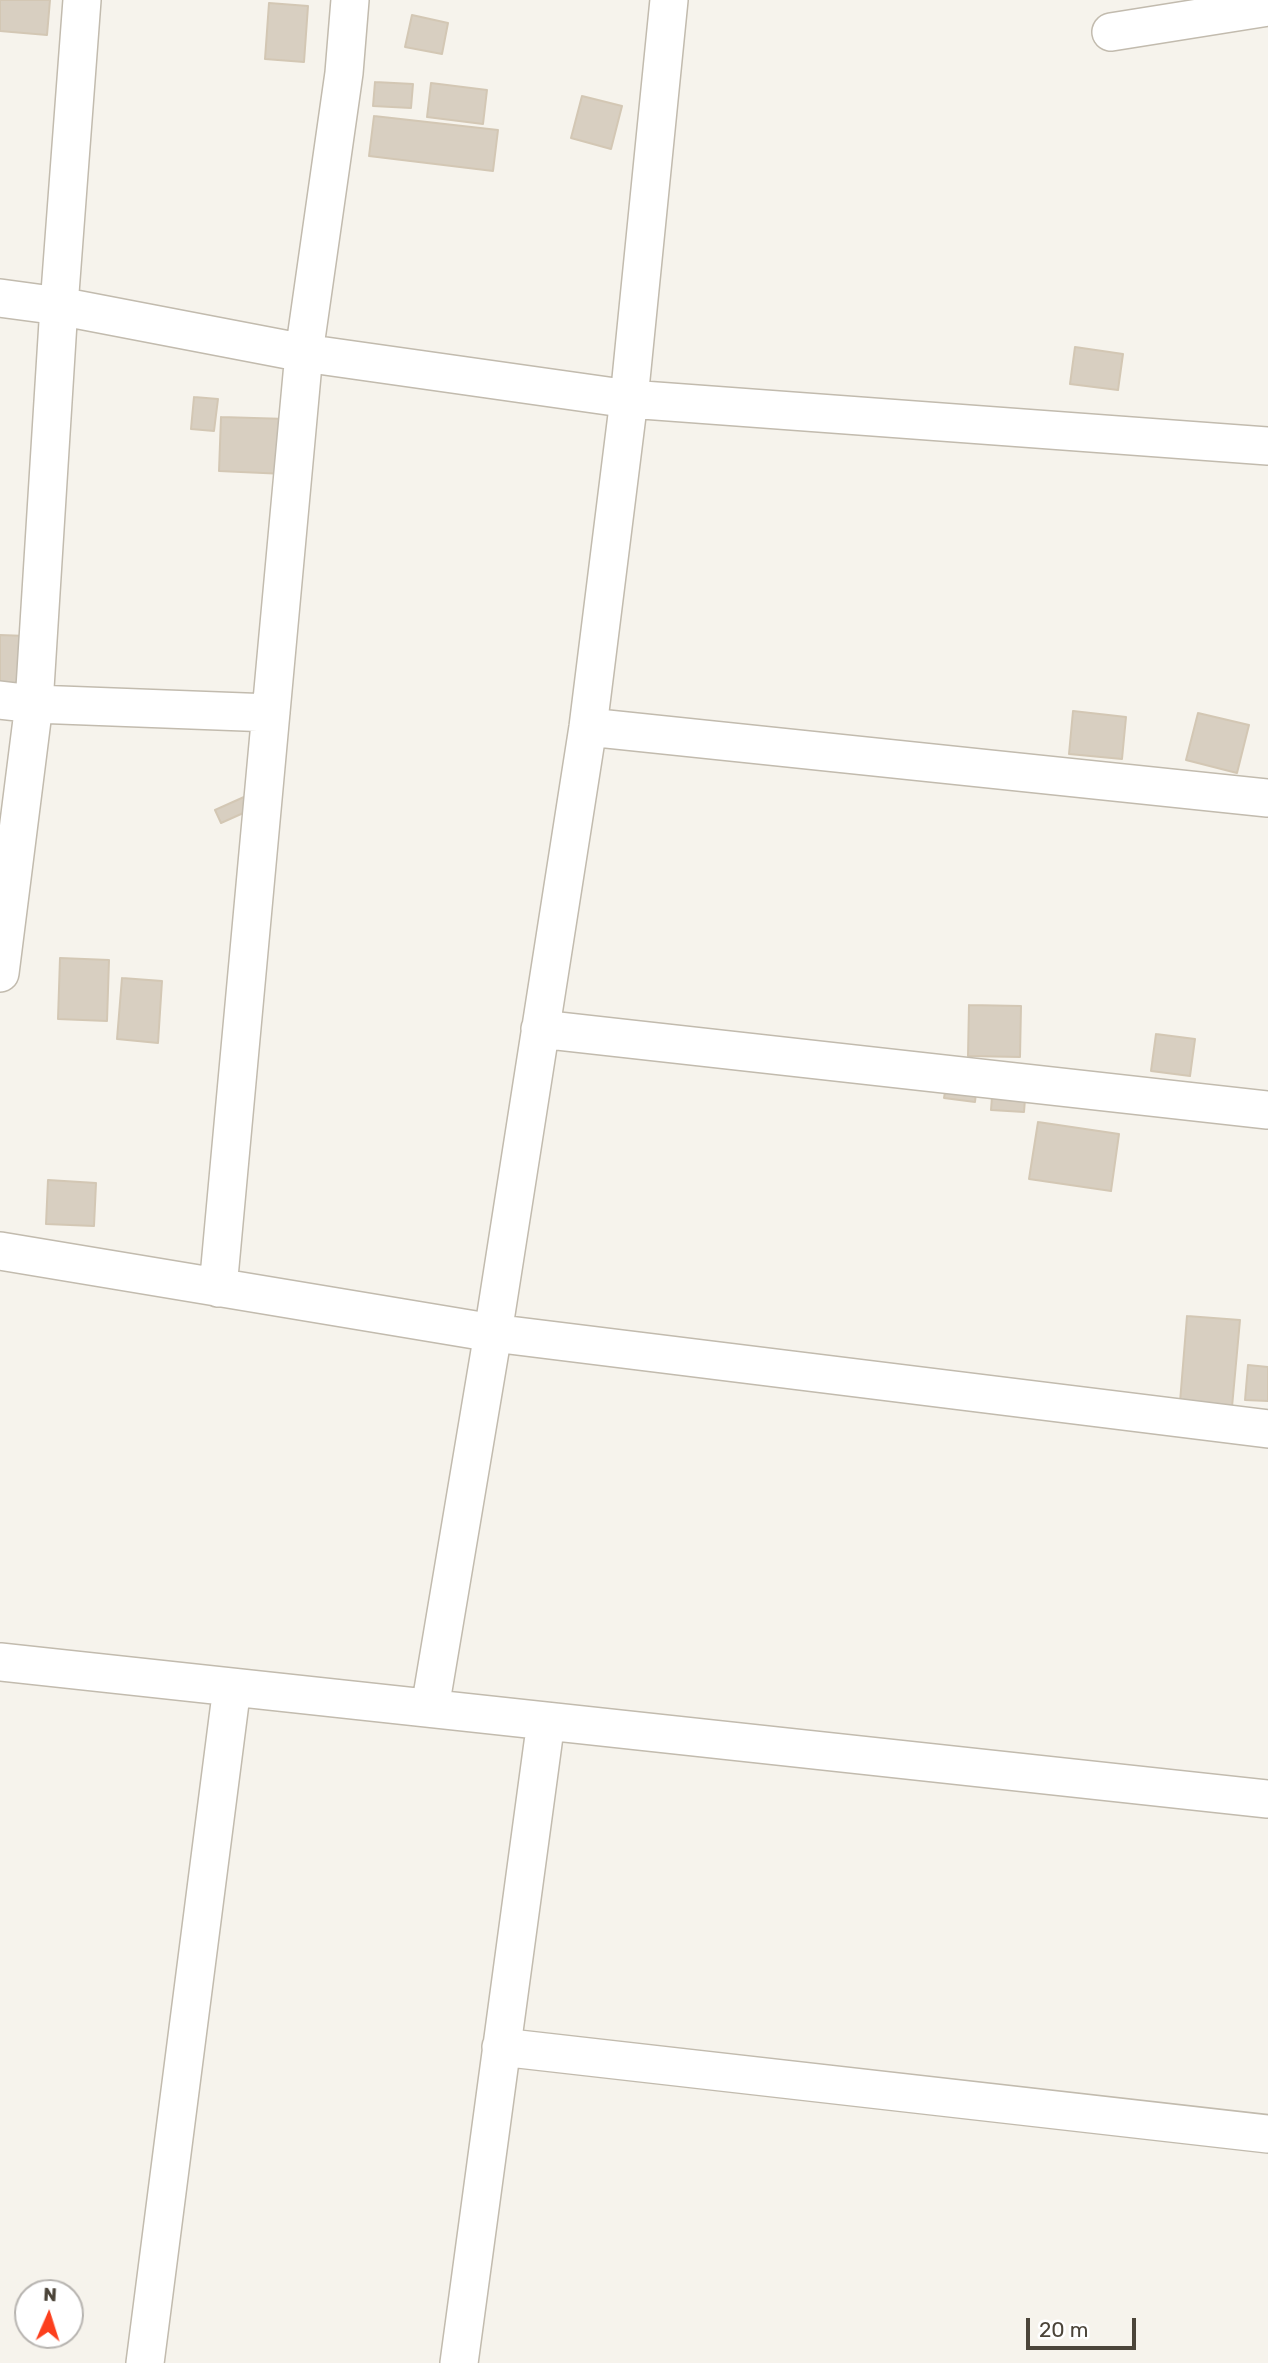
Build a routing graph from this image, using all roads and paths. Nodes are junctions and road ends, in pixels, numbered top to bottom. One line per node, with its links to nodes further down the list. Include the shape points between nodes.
1 (82, 0): 7 (street)
2 (350, 0): 8 (street)
3 (668, 0): 9 (street)
4 (1268, 7): 5 (street)
5 (1111, 32)
6 (0, 298): 7 (street)
7 (59, 306): 8 (street); 11 (street)
8 (304, 353): 9 (street); 12 (street)
9 (629, 399): 10 (street); 13 (street)
10 (1268, 446)
11 (17, 702): 12 (street); 15 (street)
12 (271, 712): 19 (street)
13 (588, 727): 14 (street); 16 (street)
14 (1268, 798)
15 (0, 973)
16 (540, 1029): 17 (street); 20 (street)
17 (1268, 1110)
18 (0, 1251): 19 (street)
19 (218, 1287): 20 (street)
20 (493, 1333): 21 (street); 24 (street)
21 (1268, 1429)
22 (0, 1662): 23 (street)
23 (232, 1687): 24 (street); 29 (street)
24 (430, 1708): 25 (street)
25 (546, 1721): 26 (street); 27 (street)
26 (1268, 1799)
27 (501, 2047): 28 (street); 30 (street)
28 (1268, 2134)
29 (145, 2363)
30 (460, 2363)

